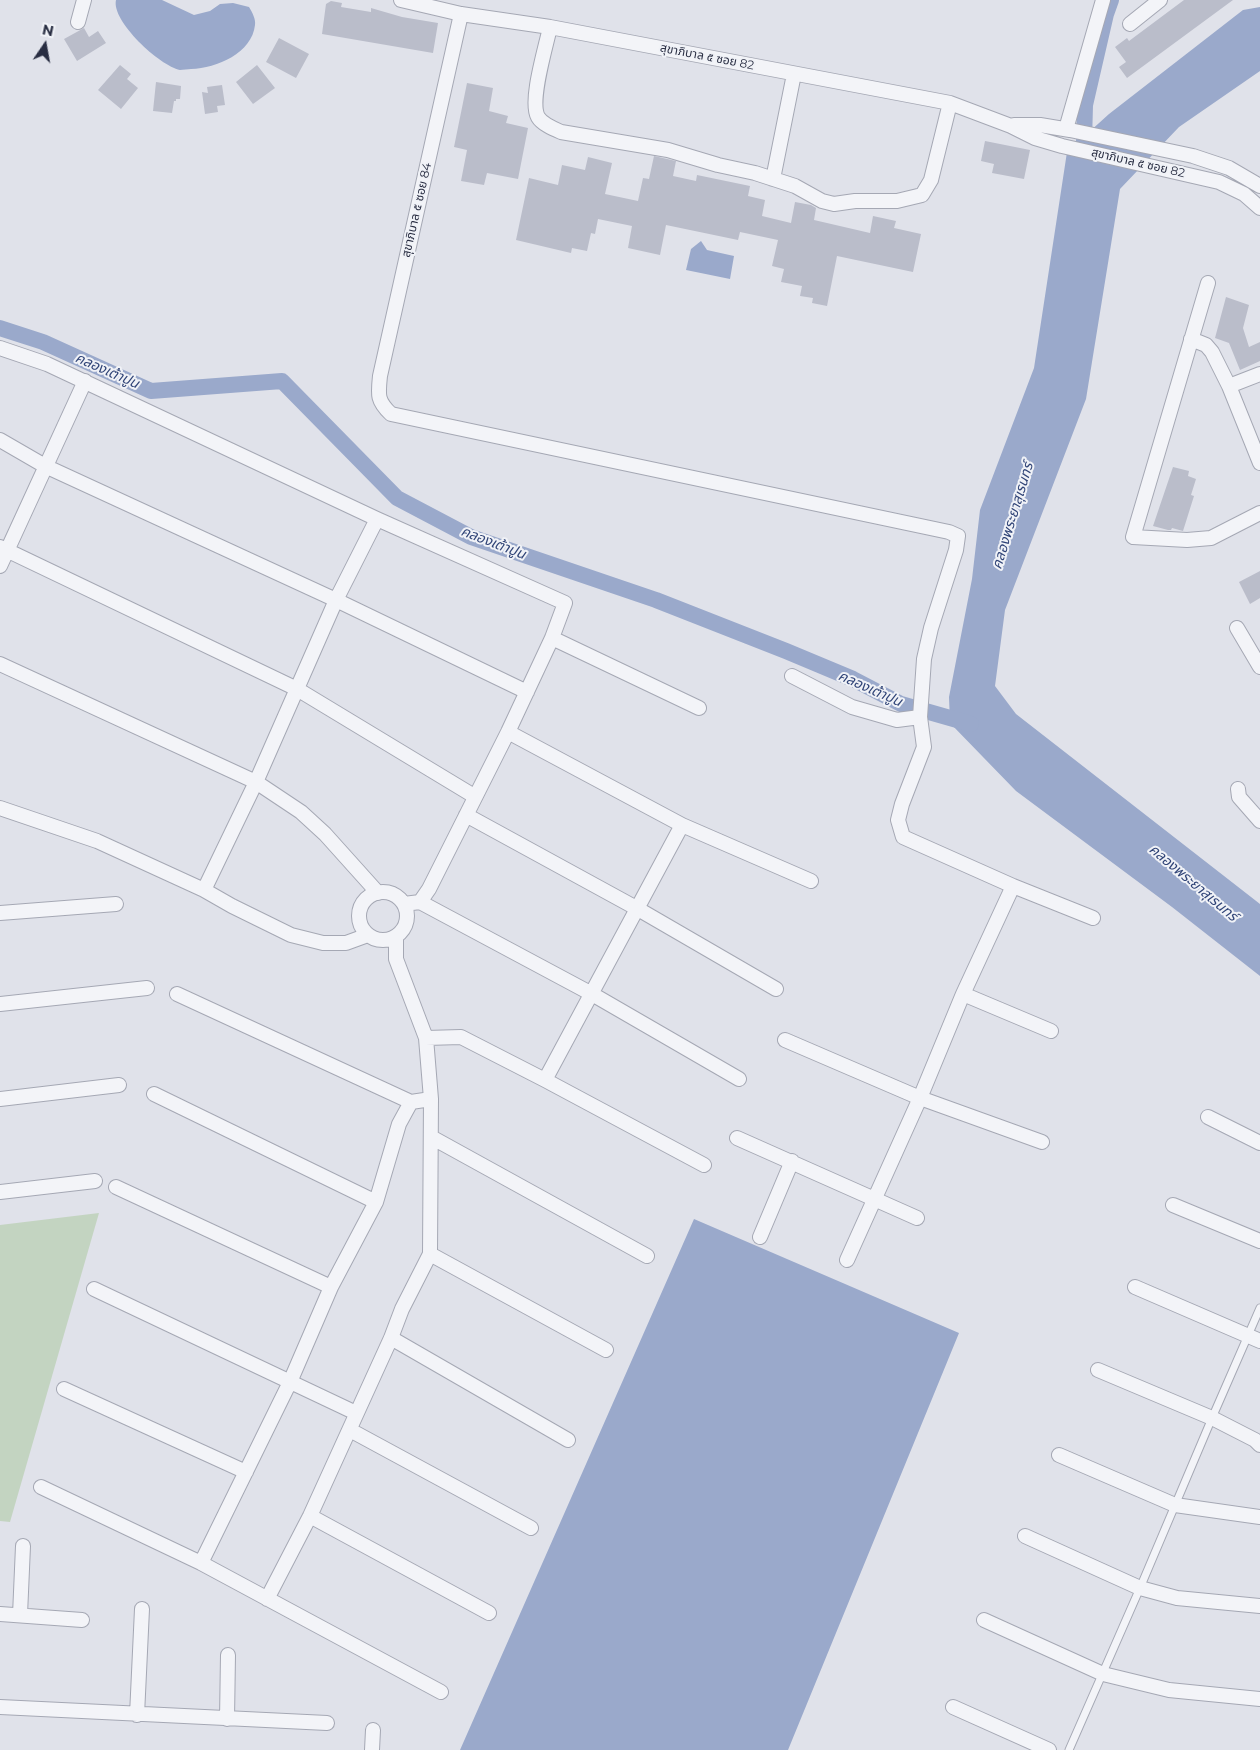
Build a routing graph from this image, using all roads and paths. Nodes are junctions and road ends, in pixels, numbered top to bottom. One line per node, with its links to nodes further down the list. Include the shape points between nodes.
1 (84, 0): 6 (street)
2 (401, 0): 5 (street, สุขาภิบาล ๕ ซอย 82)
3 (1103, 0): 12 (street)
4 (1160, 0): 7 (street)
5 (461, 14): 8 (street, สุขาภิบาล ๕ ซอย 82); 38 (street, สุขาภิบาล ๕ ซอย 84, via 380,376 378,396 383,407 391,414 942,530 958,536 924,659)
6 (78, 22)
7 (1130, 24)
8 (550, 28): 9 (street, สุขาภิบาล ๕ ซอย 82); 13 (street, via 535,94 538,118 549,126 561,132 668,150)
9 (794, 74): 10 (street, สุขาภิบาล ๕ ซอย 82); 13 (street)
10 (950, 103): 11 (street, สุขาภิบาล ๕ ซอย 82); 13 (street, via 932,180 922,195 897,201 834,204)
11 (1011, 126): 12 (street, สุขาภิบาล ๕ ซอย 82, via 1040,125); 15 (street, สุขาภิบาล ๕ ซอย 82, via 1034,138 1062,146 1219,182 1244,194)
12 (1068, 130): 14 (street, สุขาภิบาล ๕ ซอย 82, via 1193,156 1229,168)
13 (773, 179)
14 (1260, 186)
15 (1260, 208)
16 (1208, 283): 17 (street)
17 (1191, 339): 21 (street, via 1206,345 1212,352); 25 (street, via 1133,538 1211,538)
18 (0, 348): 20 (street)
19 (1260, 374): 21 (street)
20 (85, 381): 24 (street); 26 (street)
21 (1229, 386): 23 (street)
22 (0, 440): 24 (street)
23 (1260, 463)
24 (45, 466): 27 (street); 29 (street)
25 (1260, 513)
26 (377, 519): 29 (street); 31 (street, via 565,604)
27 (4, 548): 28 (street); 35 (street)
28 (0, 566)
29 (336, 600): 35 (street); 36 (street)
30 (1236, 628): 33 (street)
31 (552, 638): 36 (street); 37 (street)
32 (0, 664): 40 (street)
33 (1260, 667)
34 (792, 676): 38 (street, via 852,707 897,720)
35 (297, 689): 40 (street); 42 (street)
36 (527, 692): 39 (street)
37 (699, 708)
38 (920, 709): 48 (street, via 924,747 898,820 903,837)
39 (508, 732): 42 (street); 46 (street)
40 (256, 782): 49 (street); 50 (street, via 319,828)
41 (1238, 790): 45 (street, via 1239,797)
42 (474, 796): 44 (street)
43 (0, 808): 49 (street, via 97,841)
44 (466, 815): 51 (street); 54 (street)
45 (1260, 821)
46 (682, 825): 47 (street); 54 (street)
47 (811, 881)
48 (1013, 886): 56 (street); 63 (street)
49 (204, 890): 57 (street, via 291,935 323,943 346,943)
50 (378, 893): 53 (street, via 393,894); 57 (street, via 361,907 360,922)
51 (420, 902): 53 (street); 62 (street)
52 (116, 904): 55 (street)
53 (404, 904): 58 (street, via 407,918 402,932)
54 (638, 909): 60 (street); 62 (street)
55 (0, 913)
56 (1093, 918)
57 (368, 934): 58 (street, via 381,940)
58 (396, 937): 66 (street, via 396,959)
59 (147, 988): 64 (street)
60 (776, 988)
61 (176, 994): 75 (street)
62 (592, 994): 68 (street); 69 (street)
63 (963, 994): 65 (street); 72 (street)
64 (0, 1004)
65 (1051, 1031)
66 (426, 1038): 69 (street, via 461,1037); 74 (street)
67 (785, 1040): 72 (street)
68 (739, 1079)
69 (545, 1080): 82 (street)
70 (119, 1085): 73 (street)
71 (154, 1094): 87 (street)
72 (920, 1098): 79 (street); 86 (street)
73 (0, 1099)
74 (431, 1099): 75 (street); 77 (street)
75 (411, 1102): 87 (street, via 399,1124)
76 (1208, 1117): 80 (street)
77 (431, 1137): 92 (street); 93 (street)
78 (737, 1138): 81 (street)
79 (1042, 1142)
80 (1260, 1143)
81 (792, 1161): 86 (street); 90 (street)
82 (704, 1165)
83 (95, 1181): 85 (street)
84 (116, 1187): 95 (street)
85 (0, 1192)
86 (874, 1200): 89 (street); 94 (street)
87 (376, 1202): 95 (street)
88 (1173, 1205): 91 (street)
89 (917, 1218)
90 (760, 1237)
91 (1260, 1241)
92 (430, 1254): 99 (street); 101 (street)
93 (647, 1256)
94 (847, 1260)
95 (332, 1287): 103 (street)
96 (1135, 1287): 100 (street)
97 (94, 1289): 103 (street)
98 (1260, 1308): 100 (lane)
99 (391, 1338): 105 (street); 108 (street)
100 (1254, 1338): 106 (lane)
101 (606, 1350)
102 (1098, 1370): 106 (street)
103 (290, 1382): 105 (street); 111 (street)
104 (64, 1389): 111 (street)
105 (356, 1413): 107 (street)
106 (1212, 1418): 109 (street, via 1255,1440); 113 (lane)
107 (350, 1430): 114 (street); 116 (street)
108 (568, 1440)
109 (1260, 1446)
110 (1059, 1455): 113 (street)
111 (246, 1472): 119 (street)
112 (41, 1486): 119 (street)
113 (1175, 1505): 115 (street); 120 (lane)
114 (310, 1516): 121 (street); 124 (street)
115 (1260, 1517)
116 (531, 1528)
117 (1025, 1536): 120 (street)
118 (23, 1546): 126 (street)
119 (201, 1563): 121 (street)
120 (1140, 1588): 122 (street, via 1177,1598); 130 (lane)
121 (267, 1599): 131 (street)
122 (1260, 1606)
123 (142, 1608): 135 (street)
124 (489, 1613)
125 (0, 1614): 126 (street)
126 (20, 1615): 127 (street)
127 (82, 1620)
128 (984, 1620): 130 (street)
129 (228, 1655): 136 (street)
130 (1103, 1674): 132 (street, via 1169,1690); 141 (lane)
131 (441, 1692)
132 (1260, 1699)
133 (0, 1707): 135 (street)
134 (953, 1707): 140 (street)
135 (137, 1714): 136 (street)
136 (227, 1719): 137 (street)
137 (327, 1723)
138 (373, 1730): 139 (street)
139 (372, 1750)
140 (1049, 1750)
141 (1069, 1750)

